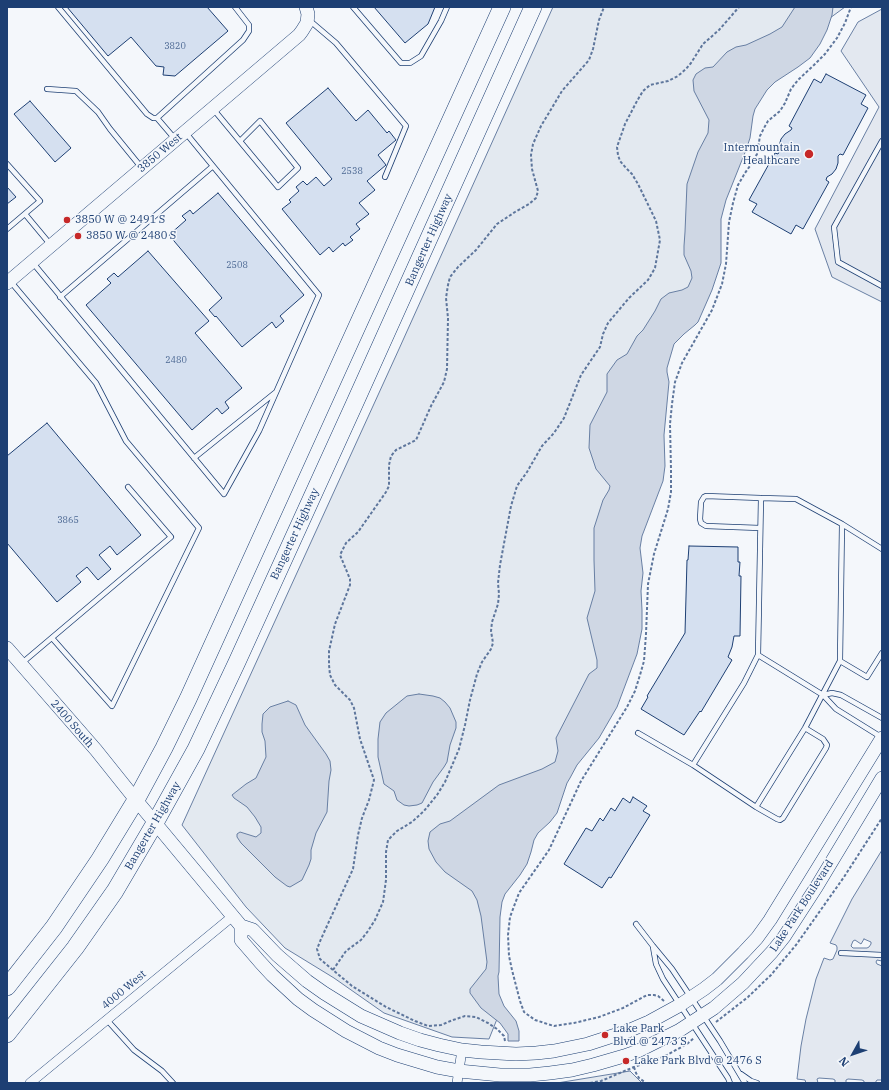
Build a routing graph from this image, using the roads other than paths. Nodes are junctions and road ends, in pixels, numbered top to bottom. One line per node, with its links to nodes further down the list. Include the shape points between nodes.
1 (58, 7): 10 (lane, via 147,114)
2 (235, 7): 10 (lane, via 249,25 249,31 243,40)
3 (353, 7): 4 (lane, via 401,63 410,63 421,56)
4 (447, 7)
5 (502, 7): 45 (highway, via 188,699)
6 (533, 7): 47 (highway, Bangerter Highway, via 237,662 196,749)
7 (307, 13): 9 (street, 3850 West, via 305,26 299,35); 17 (lane, via 336,42 406,126)
8 (47, 88): 16 (lane, via 76,90 98,112)
9 (212, 108): 11 (street, 3850 West); 12 (lane)
10 (157, 118): 11 (lane)
11 (180, 136): 15 (lane); 16 (street, 3850 West)
12 (240, 141): 12 (lane, via 278,187 298,168 260,121)
13 (882, 141): 23 (lane, via 834,227 838,262)
14 (7, 164): 18 (lane, via 40,201)
15 (213, 166): 24 (lane); 25 (lane, via 319,295)
16 (142, 168): 20 (street, 3850 West)
17 (385, 177)
18 (25, 214): 19 (lane); 20 (lane)
19 (7, 229)
20 (51, 245): 21 (street, 3850 West)
21 (32, 262): 22 (street, 3850 West); 24 (lane)
22 (8, 282): 32 (lane, via 96,383 126,441 199,528 112,706)
23 (882, 286)
24 (60, 297): 26 (lane)
25 (277, 390): 26 (lane); 26 (lane, via 259,431 224,494)
26 (194, 458)
27 (128, 487): 32 (lane, via 171,538)
28 (761, 498): 29 (lane, via 796,499); 30 (lane); 30 (lane, via 706,496 701,502 700,519 706,526)
29 (842, 524): 31 (lane); 36 (lane)
30 (760, 528): 35 (lane)
31 (882, 549)
32 (52, 638): 37 (lane)
33 (7, 648): 37 (street, 2400 South)
34 (882, 653): 36 (lane, via 867,677)
35 (758, 655): 38 (lane); 43 (lane, via 744,683)
36 (840, 661): 38 (lane)
37 (21, 664): 45 (street, 2400 South)
38 (823, 695): 39 (lane, via 841,695); 40 (lane); 42 (lane, via 836,709)
39 (882, 718)
40 (805, 728): 46 (lane); 46 (lane, via 823,739 827,745 783,818 777,819)
41 (638, 733): 43 (lane)
42 (882, 738): 54 (street, Lake Park Boulevard, via 766,926 729,967)
43 (693, 765): 46 (lane)
44 (882, 778): 56 (street, Lake Park Boulevard, via 784,937 743,983)
45 (136, 800): 47 (street, Lake Park Boulevard); 53 (highway, via 84,884)
46 (756, 807)
47 (156, 823): 48 (street, Lake Park Boulevard); 59 (highway, Bangerter Highway, via 75,948)
48 (237, 920): 57 (street, 4000 West); 60 (street, Lake Park Boulevard, via 253,930 307,981 361,1016 400,1033); 62 (street, Lake Park Boulevard, via 242,940 260,962 284,987 330,1022 396,1055 437,1067)
49 (636, 924): 50 (lane)
50 (653, 946): 54 (lane); 55 (lane, via 659,972)
51 (841, 953): 52 (lane)
52 (882, 954)
53 (7, 987)
54 (691, 998): 55 (street, Lake Park Boulevard); 56 (lane)
55 (680, 1005): 58 (lane); 60 (street, Lake Park Boulevard, via 628,1031 571,1048 516,1054)
56 (703, 1016): 58 (street, Lake Park Boulevard); 61 (lane)
57 (107, 1020): 64 (street, 4000 West); 65 (lane, via 134,1050 162,1071)
58 (692, 1023): 62 (street, Lake Park Boulevard, via 666,1038 624,1056 572,1070 543,1074 484,1074); 63 (lane)
59 (7, 1034)
60 (462, 1050): 62 (street)
61 (740, 1073): 66 (lane); 67 (lane)
62 (458, 1077)
63 (731, 1081)
64 (30, 1083)
65 (173, 1083)
66 (745, 1083)
67 (757, 1083)

